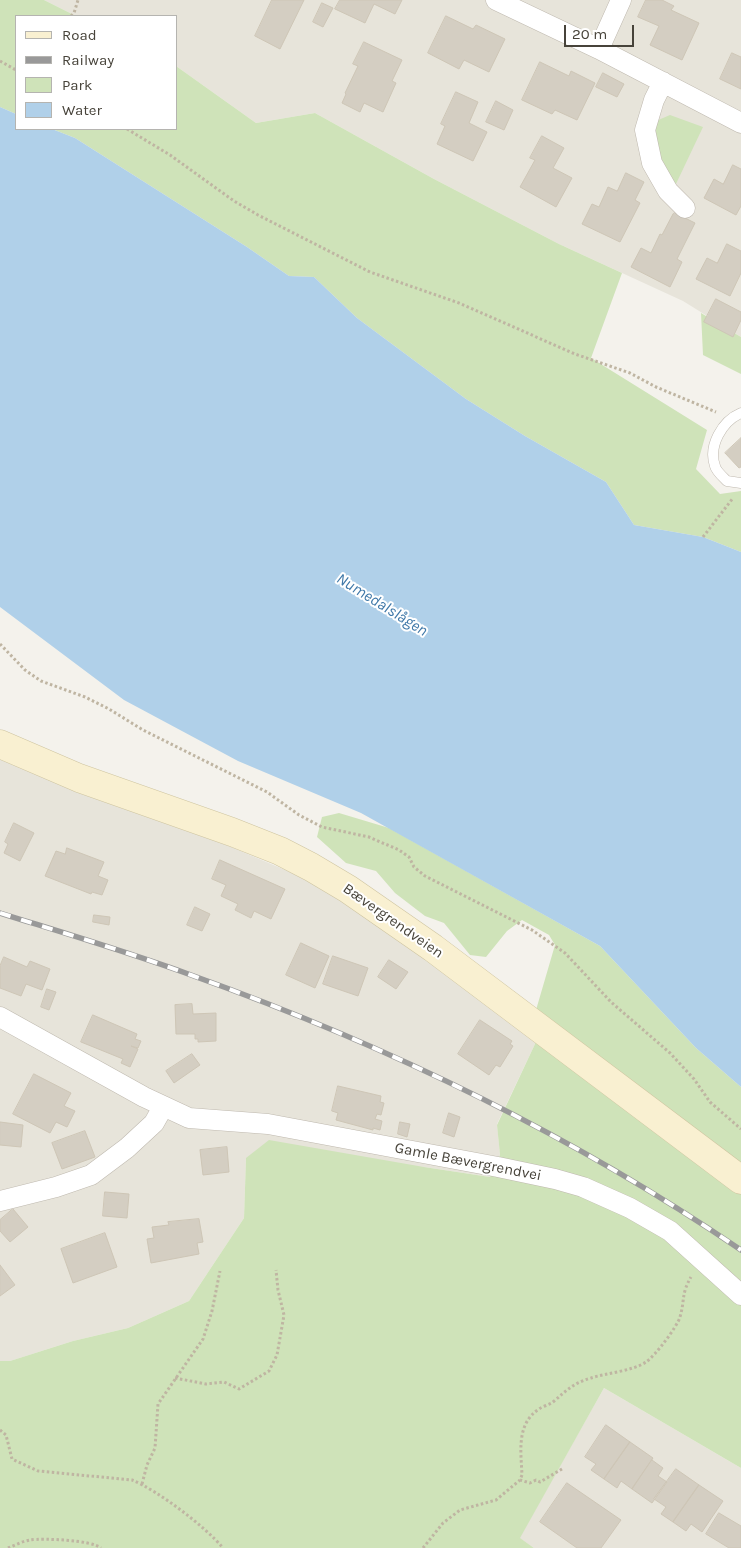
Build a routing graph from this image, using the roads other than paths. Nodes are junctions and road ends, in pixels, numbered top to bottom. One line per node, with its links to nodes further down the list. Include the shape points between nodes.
1 (496, 0): 3 (street)
2 (622, 0): 3 (street)
3 (599, 49): 4 (street)
4 (663, 82): 5 (street); 6 (street, via 645,130 652,162 668,192)
5 (741, 123)
6 (686, 208)
7 (739, 414): 8 (lane, via 721,429 713,450 715,467 728,481)
8 (741, 483)
9 (0, 744): 12 (main road, Bævergrendveien, via 79,778 232,832 311,866 433,948)
10 (0, 1017): 11 (street, Gamle Bævergrendvei)
11 (163, 1107): 13 (street, via 154,1123 128,1148 91,1175 56,1188); 14 (street, Gamle Bævergrendvei, via 189,1118 268,1124 583,1187 670,1231)
12 (741, 1180)
13 (0, 1201)
14 (741, 1295)

